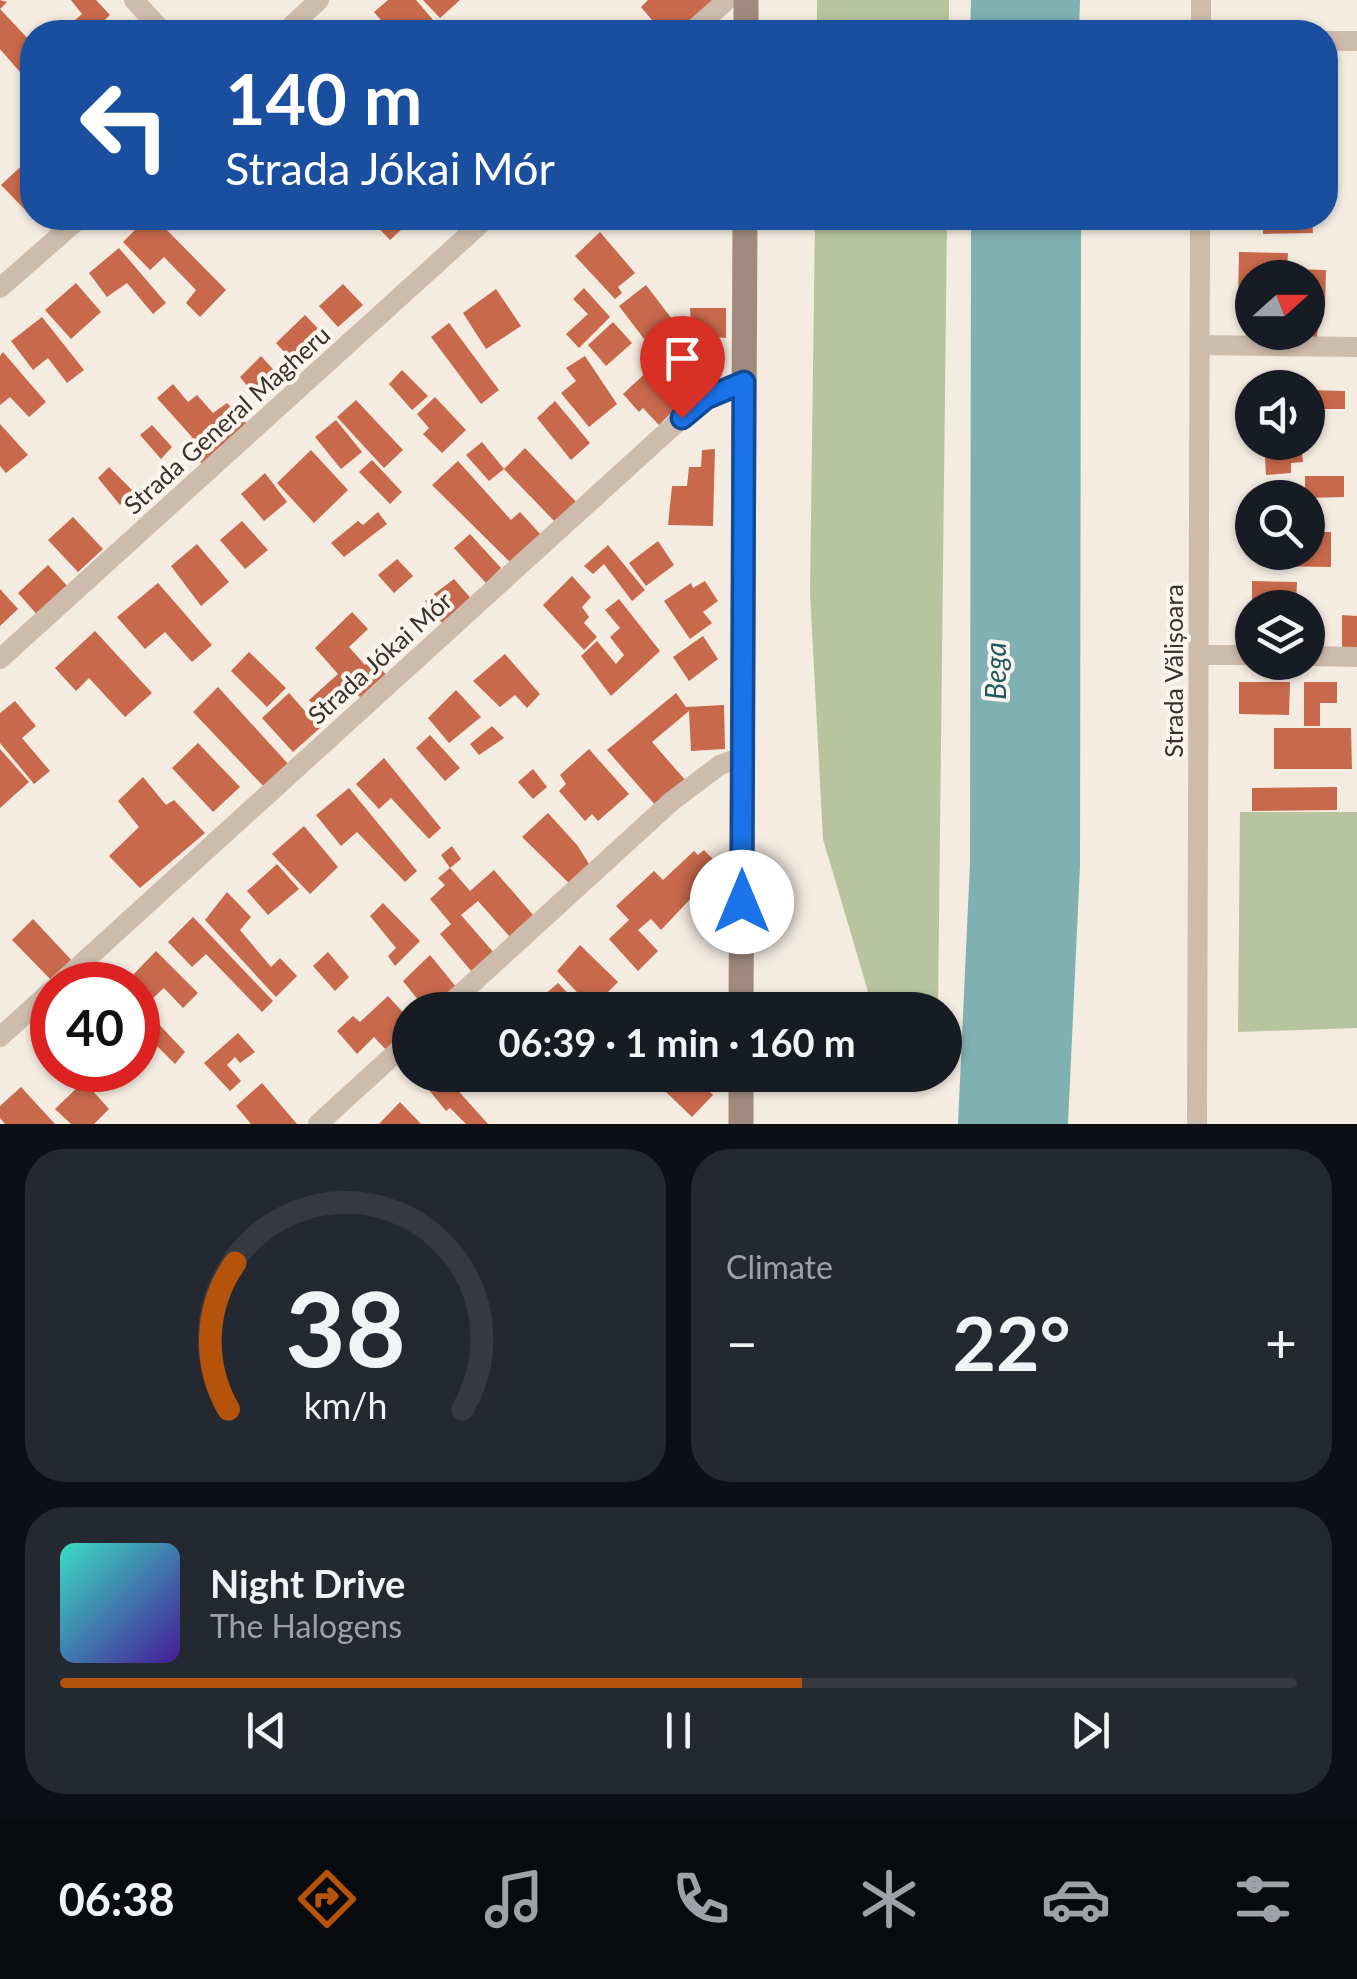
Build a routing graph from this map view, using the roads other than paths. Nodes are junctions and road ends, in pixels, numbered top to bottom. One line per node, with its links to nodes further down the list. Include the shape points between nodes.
1 (134, 0): 4 (street)
2 (319, 0): 5 (street)
3 (727, 0): 6 (street)
4 (152, 20)
5 (298, 20)
6 (704, 20)
7 (66, 230): 11 (street)
8 (474, 230): 19 (street, Strada General Magheru)
9 (745, 230): 14 (street)
10 (1200, 230): 12 (street, Strada Vălișoara)
11 (0, 288)
12 (1200, 345): 13 (street); 15 (street, Strada Vălișoara)
13 (1357, 347)
14 (744, 382): 20 (street); 21 (street, Strada Jókai Mór, via 706,398 682,418)
15 (1199, 655): 16 (street); 30 (street, Strada Vălișoara)
16 (1235, 656)
17 (1325, 656): 18 (street)
18 (1357, 657)
19 (0, 659)
20 (742, 757): 22 (street, via 720,764 672,802); 23 (street)
21 (83, 962)
22 (463, 992)
23 (741, 992)
24 (30, 1010): 25 (street, Strada Jókai Mór)
25 (0, 1037)
26 (392, 1056): 29 (street)
27 (740, 1092): 28 (street)
28 (738, 1121)
29 (318, 1124)
30 (1197, 1124)

